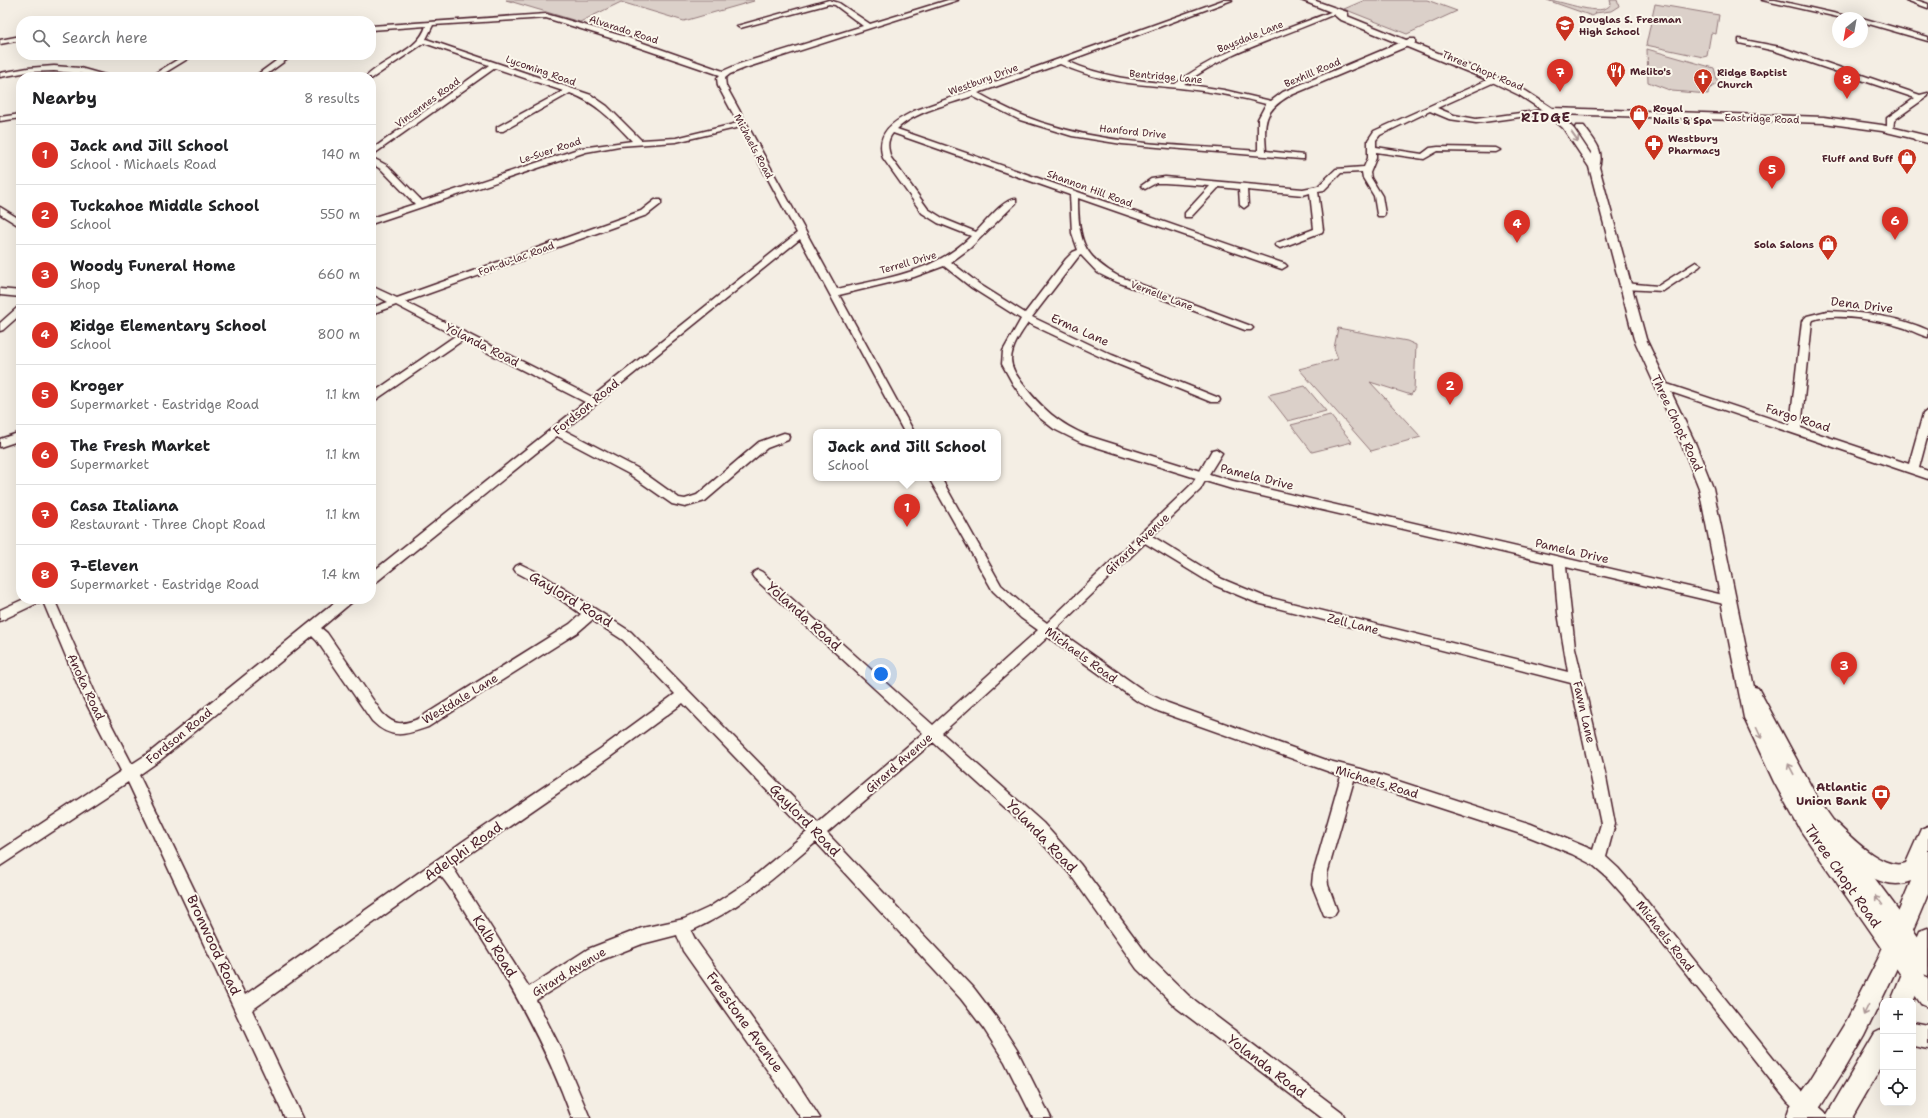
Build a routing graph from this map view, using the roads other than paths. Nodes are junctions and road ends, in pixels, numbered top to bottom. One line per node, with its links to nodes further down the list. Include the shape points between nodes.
1 (956, 0): 12 (street)
2 (1229, 0): 22 (street, Westbury Drive)
3 (1305, 0): 7 (main road, Three Chopt Road)
4 (1765, 0): 8 (street)
5 (1909, 0): 6 (street)
6 (1928, 6)
7 (1335, 12): 19 (main road, Three Chopt Road, via 1349,15); 33 (street, Baysdale Lane, via 1210,63 1190,74)
8 (1832, 14)
9 (1868, 22): 15 (street)
10 (430, 23): 13 (street, Alvarado Road); 16 (street); 30 (street, Alvarado Road, via 529,16 553,17)
11 (740, 26): 12 (street, via 824,2 834,2)
12 (869, 27): 30 (street, via 742,66)
13 (376, 28)
14 (16, 39): 18 (street)
15 (1928, 39)
16 (422, 40): 23 (street, Lycoming Road); 29 (street)
17 (1742, 41): 37 (street, via 1777,49)
18 (0, 42)
19 (1409, 42): 32 (main road, Three Chopt Road); 35 (main road, Three Chopt Road, via 1494,73); 38 (street, Bexhill Road, via 1286,94)
20 (182, 60): 26 (street)
21 (282, 60): 27 (street)
22 (1061, 61): 33 (street, Bentridge Lane, via 1088,74 1108,79 1146,85); 36 (street, Westbury Drive)
23 (494, 65): 34 (street, Lycoming Road); 52 (street, Vincennes Road)
24 (23, 72): 25 (street, via 54,68)
25 (91, 72)
26 (161, 72)
27 (265, 72)
28 (16, 73): 31 (street)
29 (376, 73)
30 (724, 74): 44 (street, Michaels Road, via 721,78 722,86)
31 (0, 75)
32 (1494, 79): 39 (street); 40 (main road, Three Chopt Road)
33 (1177, 86): 38 (street, Bentridge Lane, via 1238,94)
34 (570, 90): 45 (street); 50 (street, Lycoming Road, via 598,102)
35 (1531, 92): 40 (main road, Three Chopt Road); 41 (main road, via 1563,106)
36 (972, 93): 47 (street, Westbury Drive, via 910,116); 54 (street, Hanford Drive, via 1017,118 1079,136 1115,142)
37 (1925, 96): 46 (street, via 1894,116 1890,120)
38 (1271, 103): 54 (street, Bexhill Road, via 1261,120)
39 (1429, 108): 40 (street, via 1447,116 1472,121); 51 (street, via 1377,133 1372,140)
40 (1558, 112): 41 (main road, Eastridge Road); 48 (main road, Three Chopt Road); 57 (main road, Three Chopt Road, one-way to 57)
41 (1595, 113): 46 (main road, Eastridge Road, via 1820,120); 48 (main road, via 1581,119)
42 (16, 117): 43 (street)
43 (0, 119)
44 (742, 124): 50 (street, Le-Suer Road, via 676,140); 73 (street, Michaels Road)
45 (500, 129)
46 (1890, 129): 49 (main road, Eastridge Road)
47 (891, 130): 63 (street, Shannon Hill Road); 74 (street, via 884,141 884,152 920,205 934,217)
48 (1582, 131): 57 (main road, Three Chopt Road, via 1596,152)
49 (1926, 138)
50 (639, 142): 66 (street, Le-Suer Road, via 584,150)
51 (1372, 149): 53 (street, via 1424,158 1438,149); 58 (street, via 1372,158)
52 (376, 150)
53 (1496, 150)
54 (1262, 154): 55 (street, Hanford Drive)
55 (1301, 156)
56 (376, 162): 66 (street, via 385,168)
57 (1594, 168): 80 (main road, Three Chopt Road)
58 (1367, 169): 62 (street, via 1339,171 1324,186); 69 (street, via 1367,178 1378,196)
59 (1216, 185): 60 (street, via 1159,180); 61 (street); 70 (street)
60 (1145, 186)
61 (1243, 187): 62 (street, via 1291,192); 67 (street)
62 (1314, 190): 75 (street, via 1319,230)
63 (1074, 194): 76 (street, via 1074,230); 79 (street, Shannon Hill Road)
64 (1013, 201): 74 (street, Terrell Drive)
65 (658, 202): 85 (street, Fon-du-lac Road, via 644,213)
66 (420, 204): 71 (street, Le-Suer Road)
67 (1244, 205)
68 (2, 214): 72 (street)
69 (1380, 214)
70 (1188, 215)
71 (376, 219)
72 (16, 221)
73 (801, 234): 83 (street, Michaels Road); 96 (street, Fordson Road)
74 (976, 235): 77 (street, Terrell Drive)
75 (1280, 245)
76 (1082, 252): 88 (street, Pamela Drive, via 1069,261); 90 (street, Vernelle Lane, via 1109,276)
77 (945, 262): 83 (street, Terrell Drive, via 914,273); 88 (street, Erma Lane, via 984,294)
78 (1696, 265): 80 (street, via 1660,289)
79 (1282, 266)
80 (1624, 286): 93 (main road, Three Chopt Road, via 1640,339)
81 (0, 292): 84 (street)
82 (376, 292): 85 (street, Yolanda Road)
83 (834, 293): 98 (street, Michaels Road)
84 (16, 294)
85 (396, 302): 86 (street, Fon-du-lac Road); 92 (street, Yolanda Road)
86 (376, 309)
87 (16, 314): 89 (street)
88 (1026, 318): 95 (street, Erma Lane, via 1068,340); 107 (street, Pamela Drive, via 1008,346 1007,368 1034,407 1050,422 1084,439)
89 (0, 328)
90 (1248, 328)
91 (1928, 334): 99 (street, Dena Drive, via 1889,321 1823,314 1810,318 1807,321)
92 (463, 335): 94 (street); 96 (street, Yolanda Road)
93 (1660, 386): 99 (street, Fargo Road); 114 (main road, Three Chopt Road, via 1689,445 1706,488)
94 (376, 396)
95 (1215, 400)
96 (594, 402): 100 (street, Fordson Road)
97 (1928, 414): 105 (street)
98 (908, 429)
99 (1795, 430): 105 (street, Fargo Road)
100 (557, 431): 101 (street, via 633,471 676,501 685,503 701,498 763,445); 113 (street, Fordson Road)
101 (784, 437)
102 (16, 438): 103 (street)
103 (0, 443)
104 (1216, 453): 107 (street, Girard Avenue)
105 (1913, 469): 106 (street, Fargo Road)
106 (1928, 474)
107 (1203, 476): 109 (street, Girard Avenue, via 1196,488); 110 (street, Pamela Drive)
108 (937, 481): 121 (street, Michaels Road, via 997,588 1024,614)
109 (1144, 537): 121 (street, Girard Avenue); 122 (street, Zell Lane, via 1218,582 1261,600)
110 (1560, 562): 114 (street, Pamela Drive); 122 (street, Fawn Lane, via 1564,613)
111 (520, 569): 118 (street, Gaylord Road, via 546,582)
112 (758, 575): 125 (street, Yolanda Road)
113 (376, 576)
114 (1728, 600): 123 (main road, Three Chopt Road)
115 (25, 604): 119 (street)
116 (50, 604): 126 (street, Anoka Road, via 70,653 121,760)
117 (342, 604): 120 (street, Fordson Road)
118 (591, 613): 120 (street, Westdale Lane, via 574,628 443,710 413,727 396,729 385,725 377,716 322,637); 124 (street, Gaylord Road, via 612,624 627,636)
119 (0, 616)
120 (313, 629): 126 (street, Fordson Road, via 154,757)
121 (1047, 630): 125 (street, Girard Avenue); 127 (street, Michaels Road, via 1122,684 1163,707)
122 (1576, 679): 132 (street, Fawn Lane, via 1608,824)
123 (1746, 682): 128 (main road, Three Chopt Road, one-way to 123, via 1792,770); 137 (main road, Three Chopt Road, one-way to 137, via 1752,718 1797,808 1818,842)
124 (683, 695): 129 (street, Gaylord Road); 133 (street, Adelphi Road)
125 (934, 733): 129 (street, Girard Avenue); 151 (street, Yolanda Road, via 1059,850 1139,957 1161,982 1183,1002)
126 (130, 773): 131 (street, Fordson Road); 142 (street, Bronwood Road)
127 (1348, 773): 132 (street, Michaels Road, via 1361,775 1531,831); 135 (street, via 1320,874 1320,885)
128 (1827, 828): 130 (highway, via 1864,862 1880,870 1897,874 1913,870); 137 (main road, Three Chopt Road, one-way to 128)
129 (817, 832): 136 (street, Girard Avenue, via 733,902); 150 (street, Gaylord Road, via 967,993 990,1022 1011,1056)
130 (1928, 836)
131 (0, 859)
132 (1598, 860): 146 (street, Michaels Road, via 1636,899)
133 (442, 866): 139 (street, Kalb Road, via 448,871); 142 (street, Adelphi Road)
134 (1928, 866): 137 (highway)
135 (1329, 910)
136 (681, 926): 139 (street, Girard Avenue, via 642,936 594,955); 149 (street, Freestone Avenue, via 689,945)
137 (1898, 940): 138 (main road, Three Chopt Road); 146 (highway, one-way to 146, via 1859,1023)
138 (1923, 959): 140 (main road, Three Chopt Road); 141 (highway)
139 (527, 997): 148 (street, Kalb Road, via 562,1068)
140 (1928, 997)
141 (1904, 998)
142 (243, 1006): 147 (street, Bronwood Road)
143 (1916, 1035): 144 (highway)
144 (1928, 1037)
145 (1880, 1050): 152 (highway)
146 (1808, 1114)
147 (294, 1118)
148 (581, 1118)
149 (811, 1118)
150 (1042, 1118)
151 (1336, 1118)
152 (1837, 1118)

